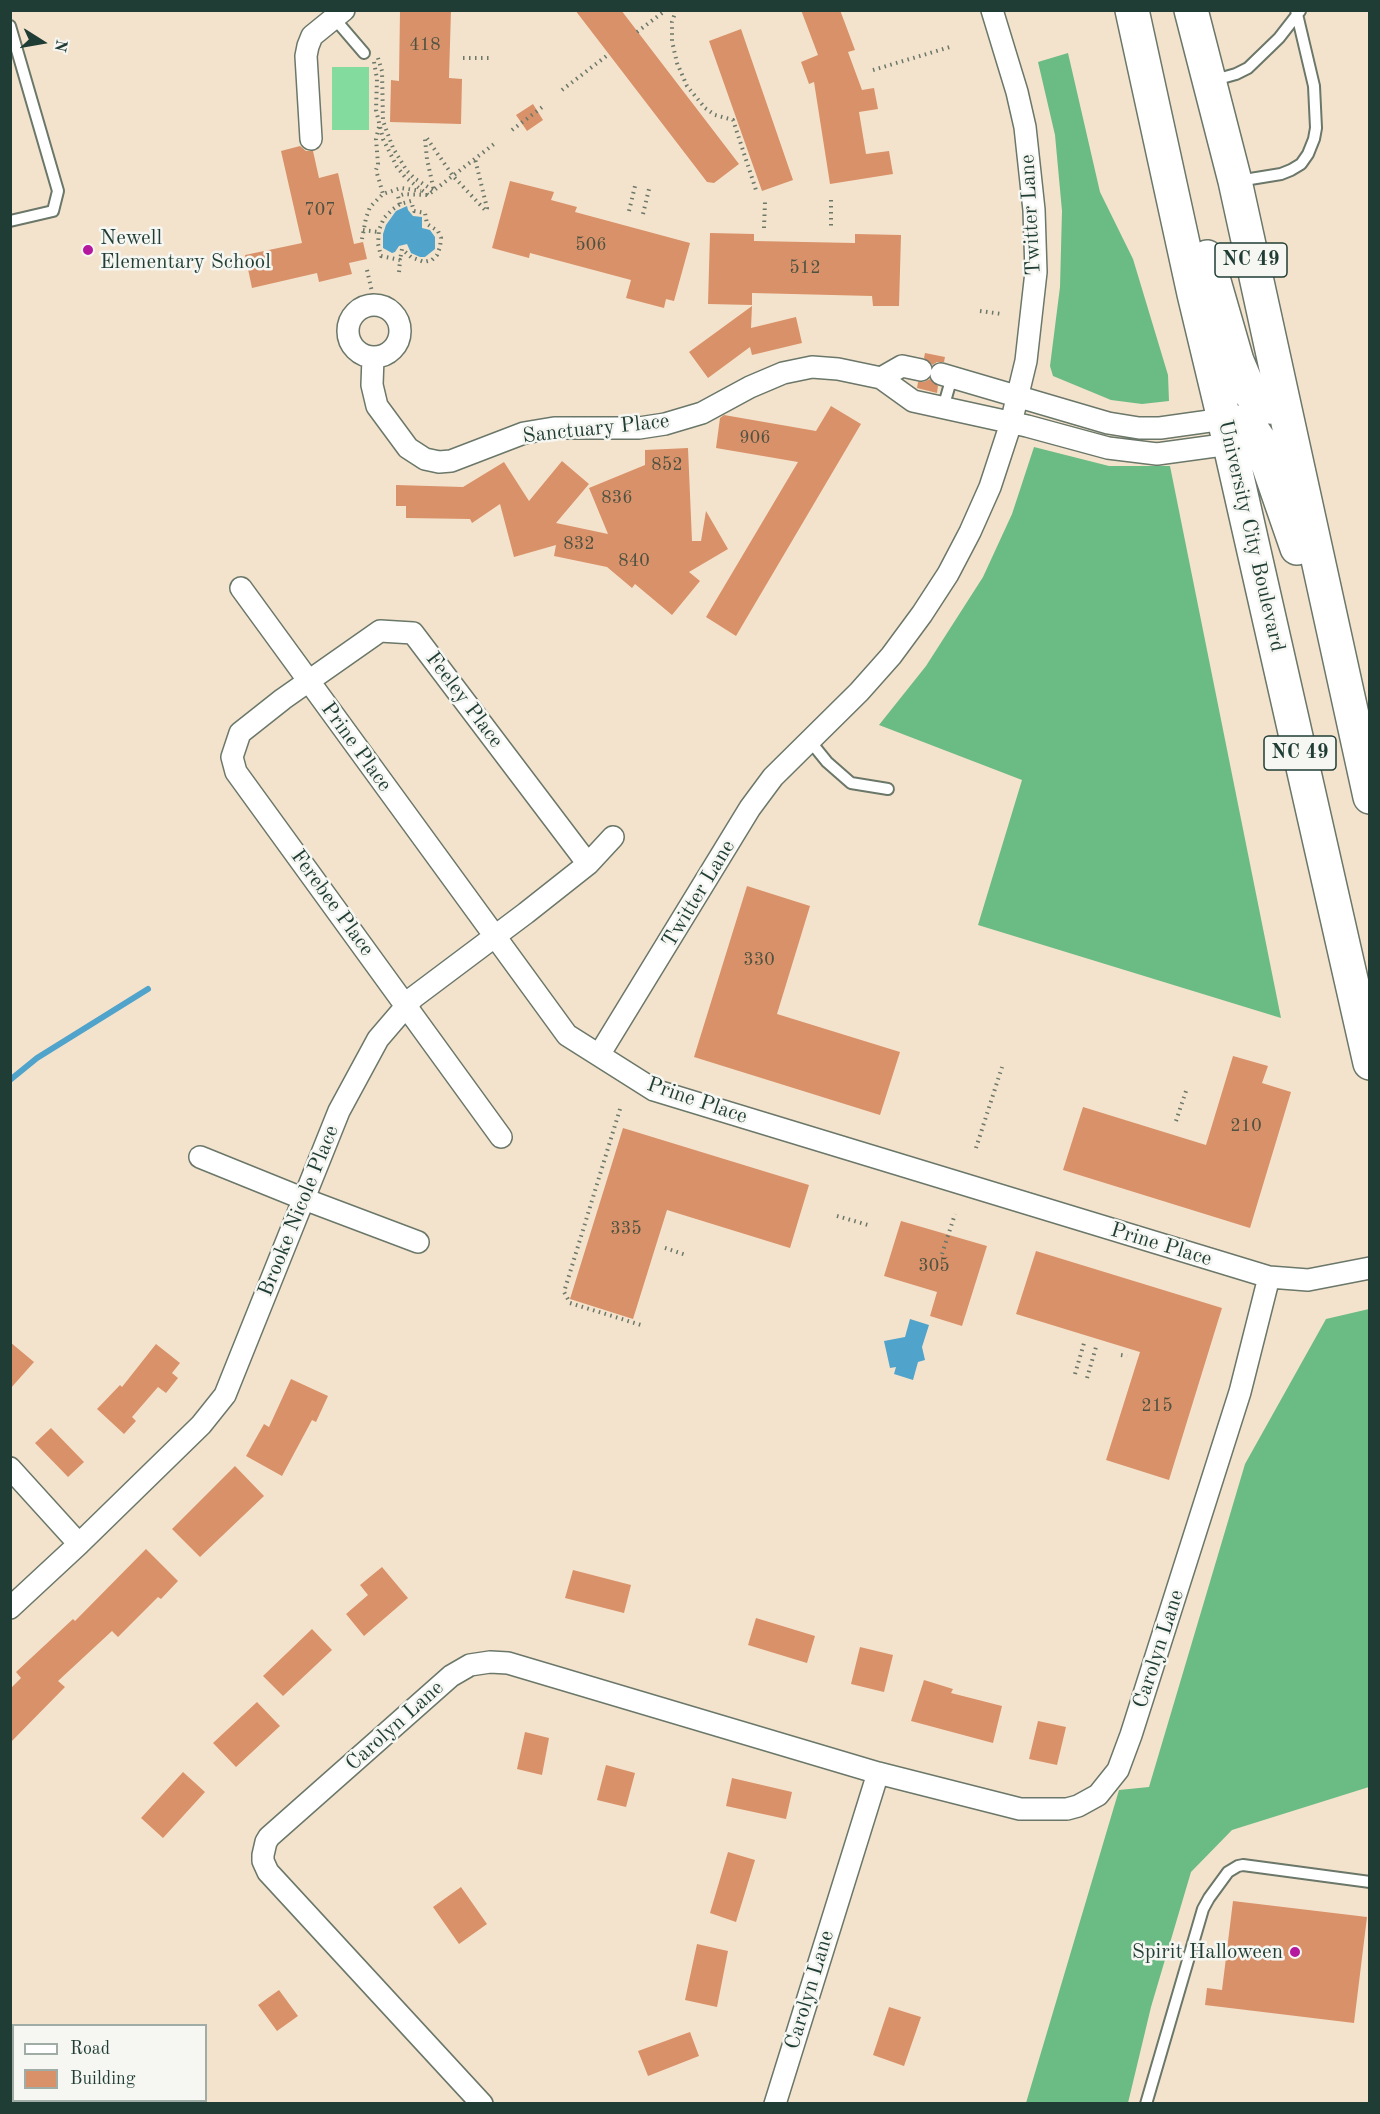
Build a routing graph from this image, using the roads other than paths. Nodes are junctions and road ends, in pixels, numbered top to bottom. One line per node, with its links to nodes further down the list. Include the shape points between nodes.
1 (992, 10): 16 (street, Twitter Lane, via 1025,127 1034,210 1036,272)
2 (1132, 10): 11 (main road, University City Boulevard / NC 49)
3 (1191, 10): 8 (main road, NC 49)
4 (1298, 12): 8 (lane, via 1279,38 1248,68); 10 (lane, via 1314,86 1314,139 1301,164 1291,170)
5 (339, 14): 7 (lane); 9 (street, via 312,36 308,46)
6 (10, 26): 12 (lane, via 58,191 53,211)
7 (364, 53)
8 (1210, 81): 10 (main road, NC 49)
9 (311, 139)
10 (1234, 181): 18 (main road, NC 49)
11 (1170, 187): 18 (main road, via 1201,236 1237,361 1251,394 1262,406); 20 (main road, University City Boulevard / NC 49)
12 (10, 221)
13 (373, 357): 13 (street, via 357,351 348,336 348,327 356,312 375,305 394,314 400,330 389,352); 15 (street, Sanctuary Place, via 372,385 377,406 408,448 425,459 439,462 451,462 524,433 554,428 639,428 665,424 702,413 783,373 812,367)
14 (938, 374): 15 (street, via 902,366); 16 (street); 17 (lane)
15 (881, 378): 17 (street, Sanctuary Place, via 913,401)
16 (1018, 398): 19 (street, Twitter Lane); 20 (street, via 1108,423)
17 (944, 408): 19 (street, Sanctuary Place)
18 (1284, 408): 22 (main road, NC 49)
19 (1011, 423): 20 (street, Sanctuary Place, via 1108,448 1157,454); 25 (street, Twitter Lane, via 990,487 948,574 891,656)
20 (1227, 432): 22 (main road, via 1248,425 1260,441 1309,583); 33 (main road, University City Boulevard / NC 49)
21 (241, 588): 23 (street, Prine Place)
22 (1338, 648): 24 (main road, NC 49)
23 (308, 682): 29 (street, Feeley Place, via 380,631 413,633); 30 (street, Prine Place); 31 (street, Ferebee Place, via 240,733 232,757 236,772)
24 (1362, 724): 27 (main road, NC 49)
25 (810, 741): 26 (lane, via 851,783); 32 (street, Twitter Lane, via 773,777 750,808)
26 (888, 789)
27 (1370, 797)
28 (613, 837): 29 (street, Brooke Nicole Place)
29 (588, 864): 30 (street, Brooke Nicole Place)
30 (494, 936): 31 (street, Brooke Nicole Place); 32 (street, Prine Place, via 567,1035)
31 (406, 1006): 34 (street, Ferebee Place); 36 (street, Brooke Nicole Place, via 378,1039 339,1111)
32 (600, 1055): 39 (street, Prine Place, via 654,1090)
33 (1370, 1063)
34 (501, 1137)
35 (200, 1157): 36 (street)
36 (304, 1199): 37 (street); 41 (street, Brooke Nicole Place, via 225,1395 201,1425)
37 (418, 1242)
38 (1370, 1269): 39 (street, Prine Place, via 1308,1280)
39 (1269, 1278): 43 (street, Carolyn Lane, via 1240,1392 1142,1702 1118,1770 1106,1787 1098,1795 1067,1809 1020,1809)
40 (10, 1468): 41 (street)
41 (80, 1544): 42 (street, Brooke Nicole Place)
42 (10, 1608)
43 (878, 1773): 45 (street, Carolyn Lane, via 508,1663 470,1665 452,1676 269,1838 263,1861 268,1872); 46 (street, Carolyn Lane)
44 (1370, 1882): 47 (lane, via 1244,1865 1228,1872 1203,1910)
45 (482, 2103)
46 (775, 2103)
47 (1146, 2103)

